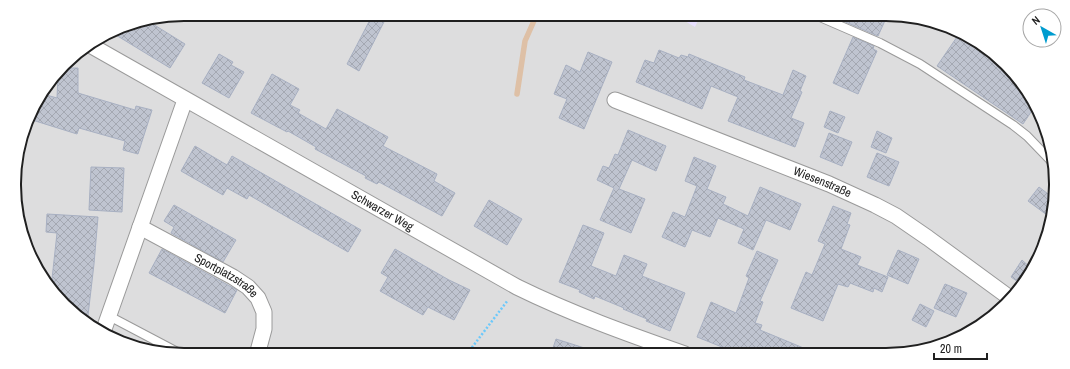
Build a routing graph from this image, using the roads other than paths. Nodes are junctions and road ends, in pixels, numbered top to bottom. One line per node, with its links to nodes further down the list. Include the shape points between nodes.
1 (829, 21): 5 (lane, via 920,64 1013,125)
2 (95, 48): 3 (street, Schwarzer Weg)
3 (185, 100): 6 (street); 12 (street, Schwarzer Weg, via 517,288 592,321)
4 (616, 100): 7 (street, Wiesenstraße, via 829,184 875,205 896,216)
5 (1047, 157)
6 (140, 227): 8 (street); 11 (street, Sportplatzstraße, via 248,287 258,298 264,312 264,329)
7 (1006, 295)
8 (109, 316): 9 (street); 10 (lane)
9 (105, 327)
10 (169, 348)
11 (259, 348)
12 (668, 348)

